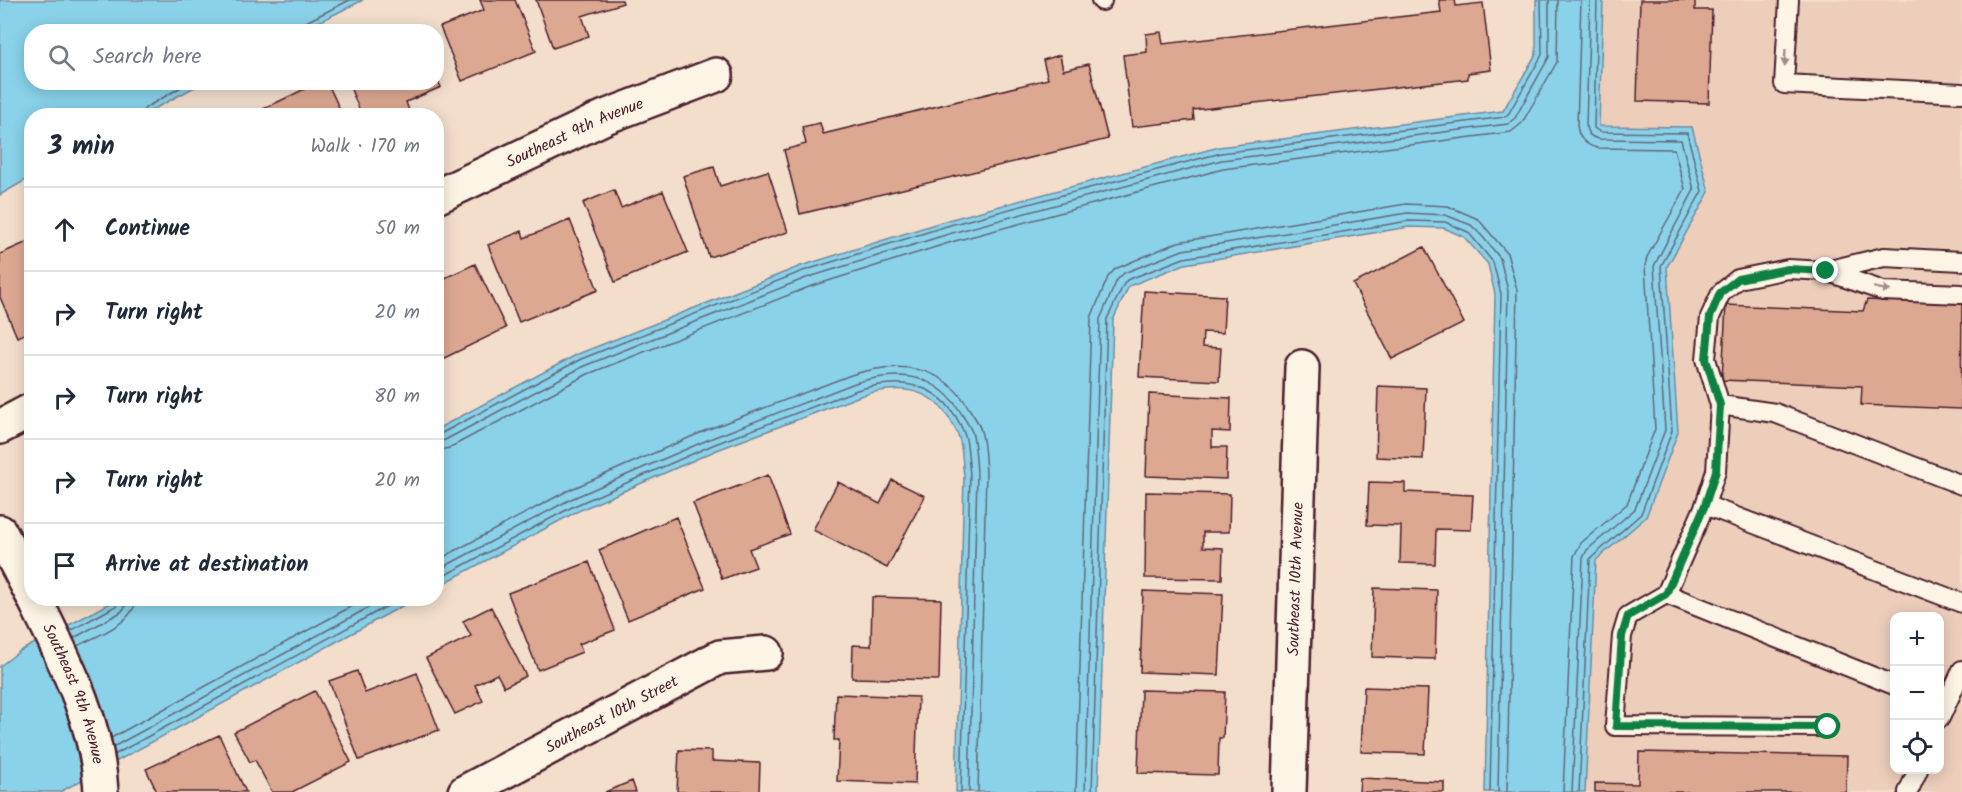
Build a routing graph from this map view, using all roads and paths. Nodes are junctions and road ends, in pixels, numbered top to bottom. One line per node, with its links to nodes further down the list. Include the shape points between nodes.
1 (1789, 0): 3 (lane, one-way to 3, via 1784,84)
2 (716, 75): 4 (street, Southeast 9th Avenue, via 605,117)
3 (1962, 93)
4 (444, 193)
5 (1962, 261): 6 (lane, via 1884,257)
6 (1826, 271): 7 (lane, one-way to 7, via 1883,291); 9 (lane, via 1788,269 1738,279 1720,293 1710,317 1706,359)
7 (1962, 294)
8 (1302, 367): 27 (street, Southeast 10th Avenue)
9 (1720, 405): 12 (lane, via 1775,413); 13 (lane, via 1716,471)
10 (24, 414): 11 (street)
11 (0, 427)
12 (1962, 485)
13 (1705, 505): 16 (lane); 17 (lane)
14 (0, 532): 15 (street)
15 (24, 578)
16 (1666, 594): 21 (lane); 23 (lane, via 1628,616 1622,636 1616,726)
17 (1962, 603)
18 (40, 612): 25 (street, Southeast 9th Avenue, via 64,657 86,718 97,750)
19 (766, 653): 26 (street, Southeast 10th Street, via 720,657)
20 (1962, 670): 22 (lane)
21 (1890, 683)
22 (1944, 703)
23 (1828, 727)
24 (1916, 774): 28 (lane)
25 (101, 785)
26 (465, 792)
27 (1289, 792)
28 (1908, 792)

